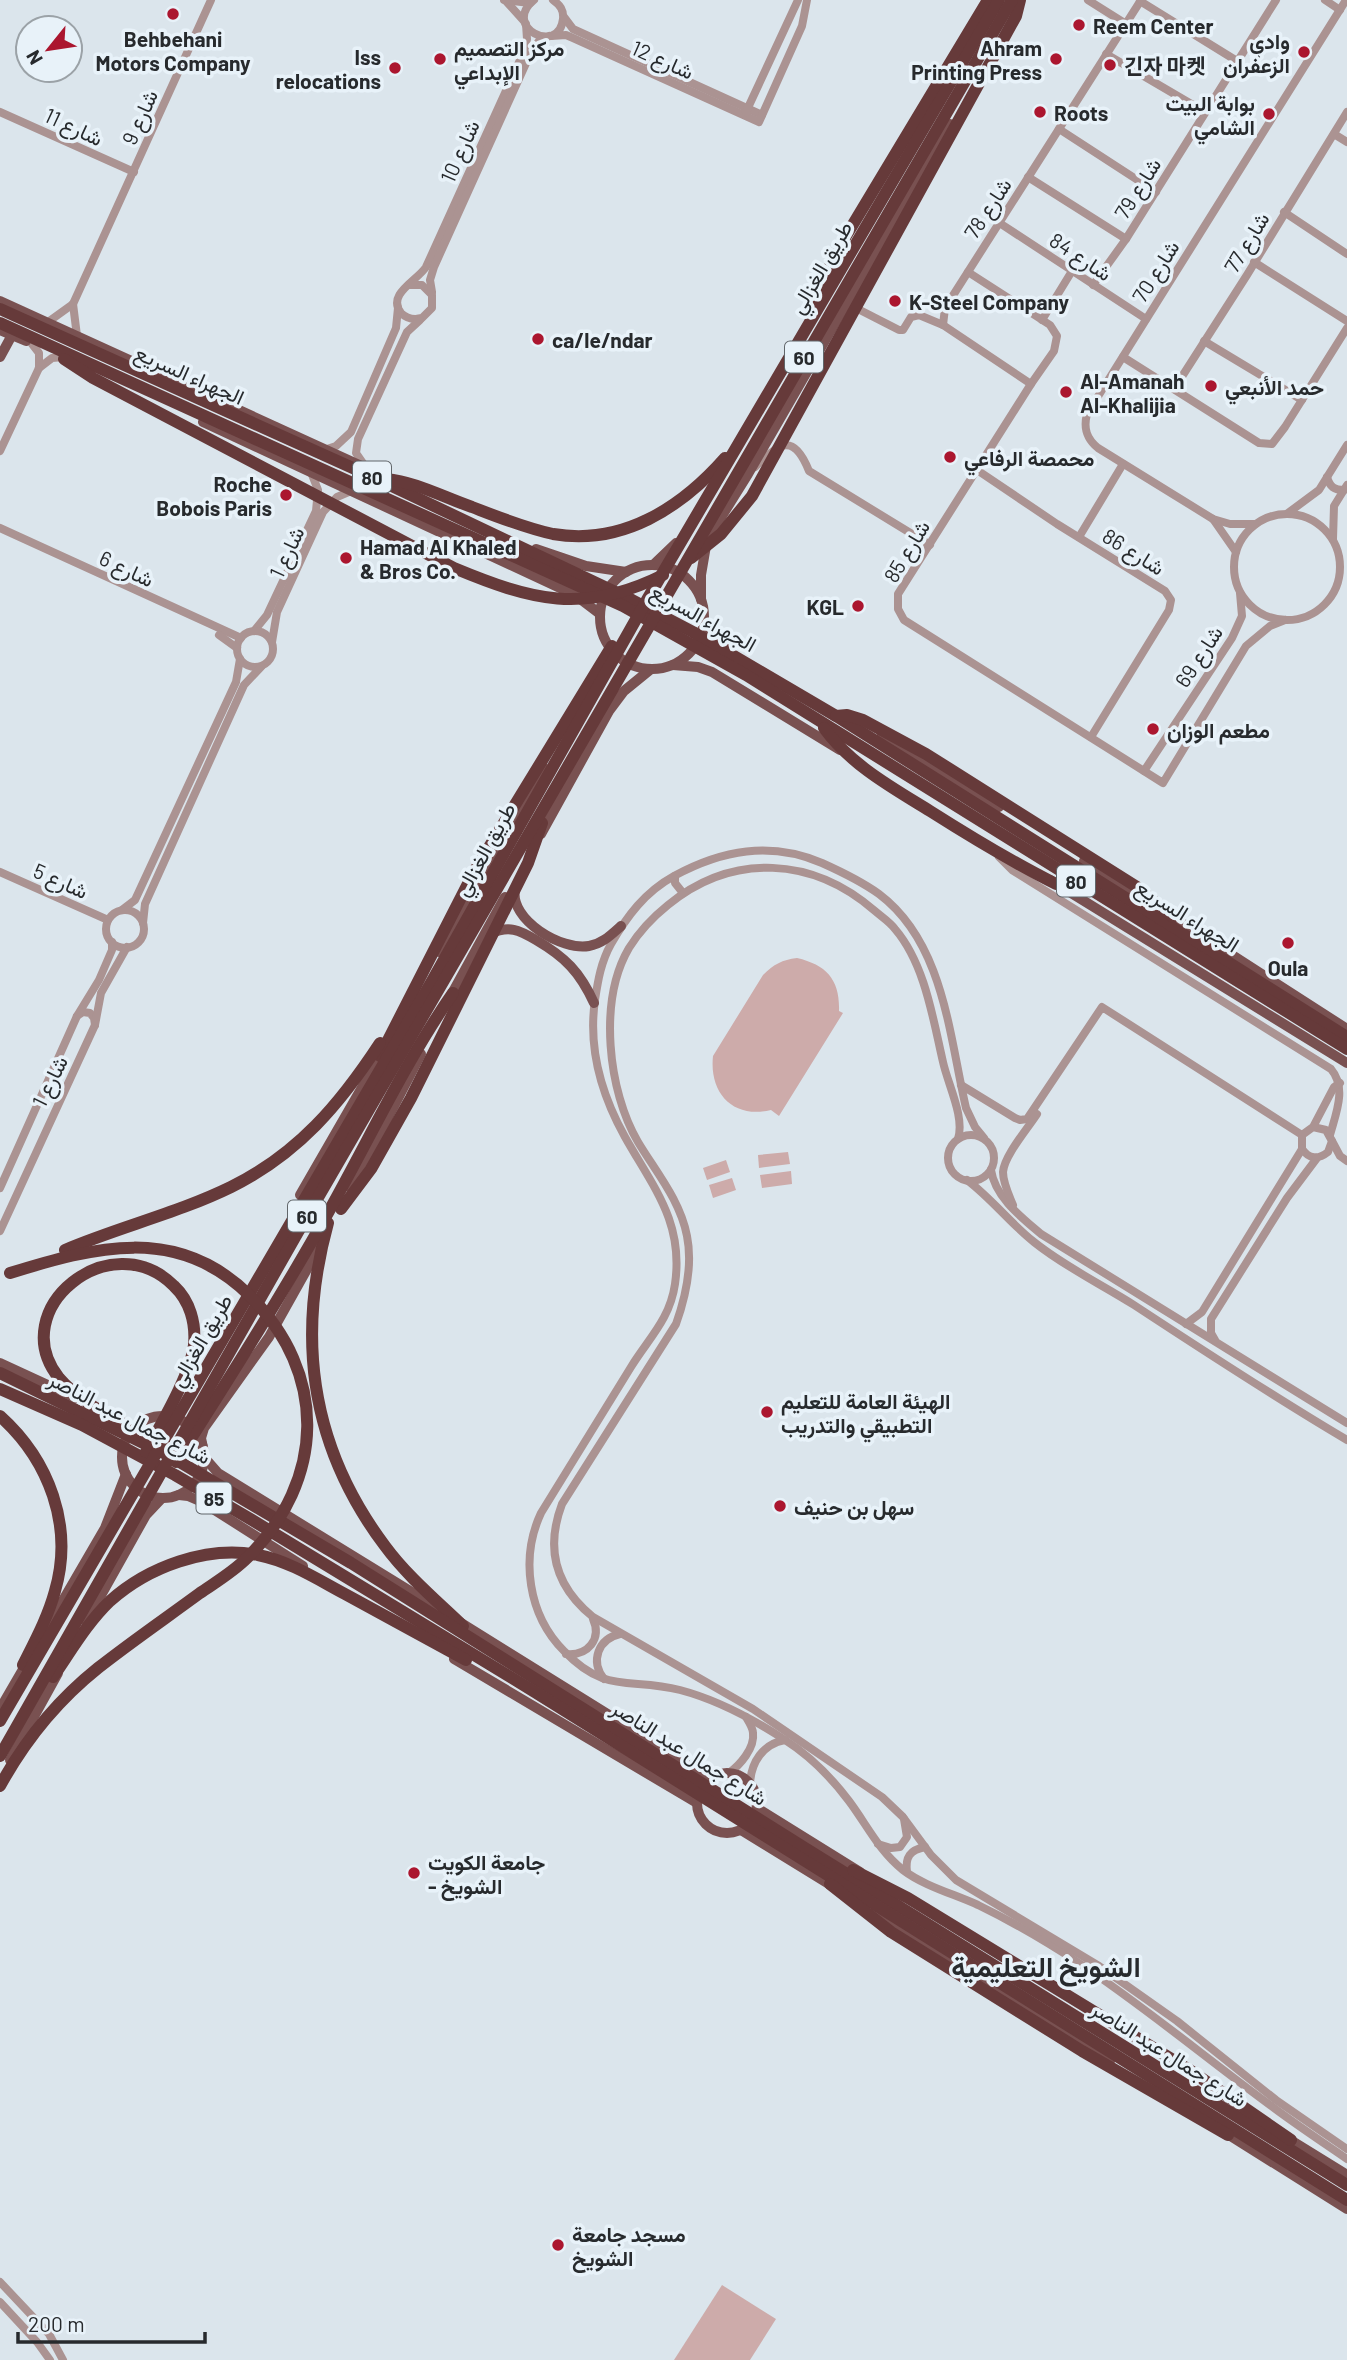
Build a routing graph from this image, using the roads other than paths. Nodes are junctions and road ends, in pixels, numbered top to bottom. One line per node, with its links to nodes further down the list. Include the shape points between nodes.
1 (211, 0): 33 (street, شارع 9)
2 (504, 0): 15 (street); 19 (street)
3 (553, 0): 16 (street, شارع 12)
4 (798, 0): 18 (street)
5 (807, 0): 21 (street)
6 (988, 0): 47 (highway, via 843,241)
7 (996, 0): 47 (main road, طريق الغزالي); 72 (highway, طريق الغزالي / 60)
8 (1012, 0): 117 (highway, طريق الغزالي / 60)
9 (1021, 0): 51 (main road, طريق الغزالي); 64 (highway, via 752,496 705,548 636,586 567,600 490,583 93,378)
10 (1088, 0): 20 (street)
11 (1141, 0): 20 (street, شارع 78); 24 (street)
12 (1276, 0): 24 (street, شارع 79)
13 (1325, 0): 17 (street)
14 (1346, 0): 17 (street, شارع 70)
15 (532, 1): 19 (street, شارع 10)
16 (562, 9): 22 (street, شارع 10, via 560,28); 26 (street, شارع 12, via 573,29)
17 (1340, 9): 53 (street, شارع 70)
18 (789, 18): 21 (street); 26 (street)
19 (525, 23): 22 (street, شارع 12, via 537,36); 30 (street, شارع 10, via 526,49)
20 (1126, 24): 23 (street, شارع 78)
21 (802, 26): 26 (street, شارع 12, via 761,119)
22 (550, 36): 26 (street, شارع 12, via 566,35); 30 (street, شارع 10, via 532,50)
23 (1106, 54): 27 (street); 29 (street, شارع 78)
24 (1237, 61): 27 (street, شارع 79)
25 (0, 111): 33 (street, شارع 11)
26 (746, 112)
27 (1205, 112): 35 (street, شارع 79)
28 (1347, 112): 31 (street, شارع 77)
29 (1059, 129): 34 (street, شارع 78); 35 (street)
30 (491, 131): 43 (street, شارع 10, via 426,267); 45 (street, شارع 10, via 434,267)
31 (1334, 134): 32 (street); 36 (street, شارع 77)
32 (1347, 142)
33 (134, 172): 48 (street, شارع 9)
34 (1028, 177): 37 (street, شارع 78); 38 (street)
35 (1156, 192): 38 (street, شارع 79)
36 (1284, 212): 39 (street); 40 (street, شارع 77)
37 (998, 222): 41 (street, شارع 84); 42 (street, شارع 78)
38 (1126, 239): 44 (street, شارع 79)
39 (1347, 254)
40 (1254, 262): 55 (street); 63 (street, شارع 77)
41 (1072, 271): 44 (street, شارع 84); 54 (street)
42 (968, 272): 54 (street); 58 (street, شارع 78, via 945,308)
43 (409, 285): 45 (street, via 422,285); 49 (street, via 399,294)
44 (1093, 285): 53 (street, شارع 84)
45 (432, 295): 52 (street, via 432,308)
46 (0, 300): 56 (main road, الجهراء السريع)
47 (815, 303): 93 (main road, طريق الغزالي, via 679,540)
48 (72, 304): 56 (street); 62 (street)
49 (398, 308): 52 (street, via 408,318); 74 (street, via 396,328 351,432)
50 (0, 309): 79 (highway, الجهراء السريع / 80)
51 (843, 309): 58 (street, via 853,307 899,330 919,315); 80 (main road, طريق الغزالي)
52 (422, 318): 79 (street, via 407,332 358,439 356,453)
53 (1146, 319): 67 (street, شارع 70)
54 (1042, 320): 69 (street, شارع 85, via 1057,336 1054,351)
55 (1347, 321)
56 (48, 322): 62 (main road, الجهراء السريع)
57 (0, 323): 64 (highway, الجهراء السريع / 80)
58 (943, 325): 69 (street)
59 (1347, 328): 71 (street)
60 (0, 330): 61 (main road, الجهراء السريع)
61 (12, 335): 64 (main road, الجهراء السريع); 65 (main road)
62 (77, 336): 74 (main road, الجهراء السريع)
63 (1204, 341): 70 (street, شارع 77); 71 (street)
64 (38, 344): 66 (main road, الجهراء السريع); 68 (street); 113 (highway, الجهراء السريع / 80, via 623,606)
65 (0, 357)
66 (64, 357): 68 (street, via 52,358); 78 (main road, الجهراء السريع)
67 (1124, 357): 70 (street); 76 (street, شارع 70, via 1085,421 1092,443)
68 (39, 368): 75 (street)
69 (1031, 384): 77 (street, شارع 85)
70 (1174, 389): 71 (street, via 1259,443 1272,444)
71 (1302, 401)
72 (744, 437): 79 (highway, via 683,500 643,523 606,534 552,533); 95 (highway, طريق الغزالي / 60)
73 (1347, 445): 81 (street)
74 (327, 449): 79 (main road, الجهراء السريع)
75 (0, 451)
76 (1123, 464): 85 (street, شارع 70); 89 (street)
77 (977, 470): 89 (street, شارع 86); 91 (street, شارع 85)
78 (311, 472): 83 (main road, الجهراء السريع); 101 (street, شارع 1, via 318,490 316,511 268,615)
79 (371, 473): 94 (main road, الجهراء السريع, via 544,552 586,566); 112 (highway, الجهراء السريع / 80, via 632,600)
80 (748, 474): 91 (street, via 776,447 799,451 809,471); 97 (main road, طريق الغزالي, via 707,540)
81 (1326, 477): 82 (street, via 1336,490); 84 (street, via 1311,498)
82 (1345, 488): 90 (street, via 1334,506)
83 (351, 491): 98 (main road, الجهراء السريع, via 575,595); 105 (street, شارع 1, via 337,497 323,512 277,612)
84 (1289, 513): 86 (street); 90 (street, via 1314,521)
85 (1213, 519): 86 (street, شارع 70); 92 (street, شارع 70)
86 (1255, 524): 92 (street)
87 (0, 528): 102 (street, شارع 6)
88 (0, 534): 107 (street, شارع 6, via 225,637)
89 (1079, 537): 114 (street, شارع 86, via 1165,590 1171,600)
90 (1333, 539): 99 (street, via 1340,564 1329,599 1310,615)
91 (930, 545): 114 (street, شارع 85, via 898,594 904,620)
92 (1236, 552): 96 (street)
93 (653, 565): 94 (main road); 97 (main road, via 682,574)
94 (626, 572): 98 (main road, via 611,585)
95 (659, 580): 134 (highway, طريق الغزالي / 60); 146 (highway, via 642,598 555,737 455,907)
96 (1240, 590): 99 (street, via 1254,608); 103 (street, شارع 69, via 1242,616)
97 (701, 599): 100 (main road)
98 (600, 614): 104 (main road)
99 (1285, 620): 106 (street, شارع 69)
100 (704, 627): 109 (main road, via 691,653); 127 (main road, الجهراء السريع, via 737,652 995,804)
101 (254, 631): 102 (street); 105 (street)
102 (240, 638): 107 (street)
103 (1233, 638): 106 (street, via 1241,638); 115 (street, شارع 69)
104 (606, 641): 111 (main road, via 620,658); 146 (main road, طريق الغزالي, via 595,679)
105 (272, 642): 110 (street, via 273,654)
106 (1246, 646): 116 (street, شارع 69)
107 (237, 648): 108 (street)
108 (240, 659): 110 (street, via 249,667); 126 (street, via 236,682 135,900)
109 (673, 665): 111 (main road); 118 (main road, الجهراء السريع, via 712,672)
110 (261, 667): 129 (street, via 244,685 145,904)
111 (651, 669): 121 (main road, طريق الغزالي, via 624,691 609,711)
112 (836, 716): 127 (highway, via 863,720 926,754 1137,887); 141 (highway, الجهراء السريع / 80)
113 (820, 722): 124 (highway, via 873,776 1006,859); 143 (highway, الجهراء السريع / 80)
114 (1091, 737): 115 (street, شارع 85)
115 (1144, 771): 116 (street, شارع 85)
116 (1163, 783)
117 (546, 805): 156 (highway, طريق الغزالي / 60); 163 (highway, via 528,863 411,1098 380,1154)
118 (982, 836): 124 (main road, الجهراء السريع); 147 (street, via 1012,870 1331,1069)
119 (818, 862): 122 (street, via 753,850 713,858); 123 (street); 148 (street, via 881,895 928,954 939,983)
120 (0, 872): 128 (street, شارع 5)
121 (517, 876): 130 (main road, via 513,895 517,909 526,921 565,944 591,946); 133 (main road, طريق الغزالي)
122 (674, 876): 125 (street); 130 (street, via 647,895)
123 (813, 876): 125 (street, via 777,867 753,867 721,874); 155 (street, via 857,896 896,929 921,972 960,1120)
124 (1056, 884): 145 (main road, الجهراء السريع)
125 (683, 893): 142 (street, via 655,915 629,948 615,983)
126 (122, 910): 128 (street); 129 (street, via 134,912)
127 (1173, 917): 140 (main road, الجهراء السريع)
128 (108, 920): 131 (street, via 106,931)
129 (143, 922): 132 (street, via 140,940)
130 (621, 926): 136 (street, via 605,955)
131 (112, 942): 132 (street); 138 (street, شارع 1, via 99,980)
132 (127, 947): 139 (street, شارع 1, via 101,993)
133 (475, 948): 135 (main road, طريق الغزالي); 136 (main road, via 502,928 518,929 560,954 576,970)
134 (432, 981): 170 (highway, via 329,1113 277,1158 202,1200); 189 (highway, طريق الغزالي / 60)
135 (453, 993): 163 (main road, طريق الغزالي); 190 (highway, via 215,1403 163,1481)
136 (594, 1003): 144 (street)
137 (1104, 1008): 148 (street, via 1027,1119 1015,1118); 152 (street); 164 (street, via 1003,1169)
138 (78, 1016): 139 (street, via 90,1013); 162 (street, شارع 1)
139 (95, 1025): 165 (street, شارع 1)
140 (1347, 1029)
141 (1347, 1037)
142 (611, 1049): 144 (street, via 600,1055); 150 (street)
143 (1347, 1049)
144 (593, 1051): 149 (street)
145 (1347, 1063)
146 (374, 1066): 180 (main road, طريق الغزالي, via 181,1402)
147 (1340, 1083): 151 (street); 154 (street)
148 (961, 1086): 153 (street, via 969,1118)
149 (606, 1094): 150 (street); 196 (street, via 671,1220 677,1251 675,1284 666,1317 534,1529 532,1593 543,1624)
150 (620, 1094): 193 (street, via 636,1139 681,1216 689,1273 676,1324 558,1514 553,1548 559,1573)
151 (1312, 1127): 152 (street); 154 (street, via 1326,1130)
152 (1302, 1135): 157 (street)
153 (984, 1138): 155 (street, via 967,1135); 160 (street, via 994,1153)
154 (1331, 1138): 158 (street, via 1328,1153); 159 (street)
155 (958, 1139): 161 (street, via 952,1145 949,1163)
156 (351, 1140): 190 (highway, طريق الغزالي / 60); 195 (highway, via 313,1291 313,1364 321,1413 342,1474 385,1547)
157 (1302, 1149): 158 (street, via 1311,1157); 171 (street)
158 (1320, 1157): 159 (street); 172 (street, via 1287,1198)
159 (1344, 1158)
160 (991, 1170): 161 (street); 164 (street, via 996,1186)
161 (967, 1180): 167 (street)
162 (0, 1188)
163 (341, 1209): 186 (main road, طريق الغزالي, via 269,1337 204,1428)
164 (1015, 1211): 166 (street)
165 (0, 1231)
166 (1041, 1234): 167 (street); 168 (street)
167 (1034, 1242): 169 (street)
168 (1059, 1246): 169 (street); 173 (street)
169 (1053, 1256): 184 (street)
170 (5, 1275): 208 (highway, via 69,1255 127,1247 186,1255 214,1268 264,1310 284,1338 303,1382 308,1416 299,1474 265,1540 230,1574 95,1670 33,1735)
171 (1211, 1298): 172 (street); 173 (street, via 1198,1317)
172 (1221, 1305): 174 (street, via 1210,1324)
173 (1186, 1324): 174 (street)
174 (1216, 1342): 179 (street)
175 (0, 1363): 182 (main road, via 108,1415)
176 (0, 1373): 187 (highway, شارع جمال عبد الناصر / 85)
177 (0, 1390): 188 (main road, شارع جمال عبد الناصر, via 105,1442); 198 (highway, شارع جمال عبد الناصر / 85, via 175,1475)
178 (0, 1416): 199 (highway, via 23,1438 40,1464 58,1515 62,1546 52,1602)
179 (1335, 1416): 181 (street); 183 (street); 184 (street)
180 (158, 1417): 182 (main road); 186 (main road, via 186,1423 197,1434)
181 (1347, 1417)
182 (144, 1421): 188 (main road, via 127,1438)
183 (1347, 1423)
184 (1326, 1428): 185 (street)
185 (1347, 1440)
186 (204, 1452): 191 (main road, via 200,1476); 205 (main road, via 218,1473)
187 (168, 1455): 189 (highway, via 158,1443 152,1439 118,1420 77,1394 53,1368 45,1340 52,1306 73,1280 91,1270 122,1264 152,1270 181,1293 192,1319 190,1362 183,1379 155,1436 151,1443 141,1463); 195 (highway, شارع جمال عبد الناصر / 85)
188 (124, 1468): 192 (main road, via 141,1491); 199 (main road, via 105,1528)
189 (139, 1482): 199 (highway, طريق الغزالي / 60)
190 (150, 1492): 201 (highway, طريق الغزالي / 60)
191 (179, 1495): 192 (main road); 209 (main road, via 202,1502 413,1636)
192 (162, 1498): 206 (main road, via 146,1516)
193 (593, 1618): 194 (street); 196 (street, via 597,1631 592,1645 580,1653)
194 (620, 1634): 197 (street, via 603,1643 597,1655 597,1668); 211 (street, via 753,1709 882,1797)
195 (481, 1643): 215 (highway, شارع جمال عبد الناصر / 85)
196 (566, 1654): 197 (street)
197 (604, 1679): 200 (street, via 680,1690)
198 (536, 1692): 201 (highway, via 496,1676 298,1569 257,1554 235,1553 183,1561 121,1592 91,1622); 215 (highway, شارع جمال عبد الناصر / 85)
199 (1, 1716)
200 (746, 1717): 202 (street); 204 (street, via 752,1740 742,1762)
201 (21, 1719): 203 (highway, 60)
202 (785, 1740): 207 (street, via 764,1748 752,1768); 213 (street, via 826,1773)
203 (0, 1756)
204 (729, 1773): 205 (main road); 207 (main road)
205 (712, 1776): 209 (main road, via 701,1788)
206 (0, 1777)
207 (750, 1784): 210 (main road)
208 (0, 1786)
209 (697, 1803): 212 (main road, via 701,1818 712,1829)
210 (757, 1808): 212 (main road); 219 (main road)
211 (903, 1817): 213 (street, via 905,1843 891,1848); 214 (street)
212 (741, 1830): 220 (main road)
213 (878, 1844): 216 (street)
214 (925, 1847): 216 (street, via 910,1853 905,1860); 217 (street, via 956,1880 1099,1966 1177,2021)
215 (803, 1853): 219 (highway, via 908,1898 1188,2070); 220 (highway, via 846,1899 891,1931); 224 (highway, شارع جمال عبد الناصر / 85); 225 (highway, شارع جمال عبد الناصر / 85)
216 (907, 1872): 217 (street, via 1078,1962)
217 (1248, 2083): 218 (street)
218 (1264, 2096): 221 (street); 222 (street)
219 (1291, 2140): 223 (main road)
220 (1238, 2141): 226 (main road)
221 (1347, 2149)
222 (1347, 2159)
223 (1347, 2175)
224 (1347, 2185)
225 (1347, 2200)
226 (1347, 2209)
227 (0, 2282): 229 (street)
228 (0, 2302): 230 (street)
229 (19, 2302): 230 (street); 232 (street, via 49,2333)
230 (9, 2312): 231 (street)
231 (50, 2360)
232 (63, 2360)

